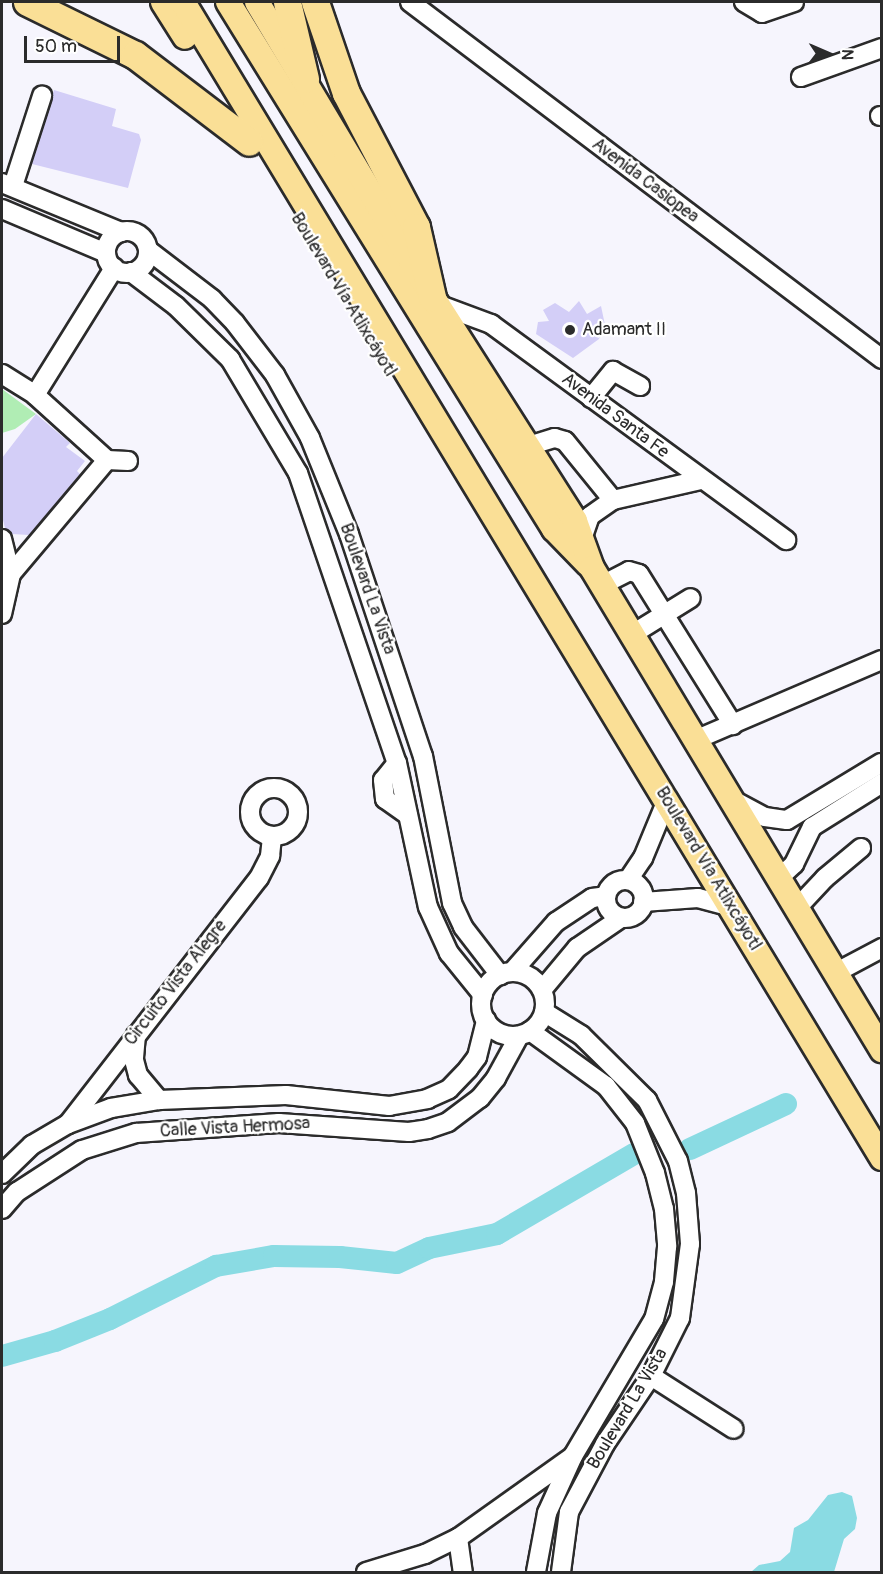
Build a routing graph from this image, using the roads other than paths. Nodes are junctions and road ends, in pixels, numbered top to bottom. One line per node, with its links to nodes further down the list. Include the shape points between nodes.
1 (27, 2): 15 (highway, via 135,55)
2 (163, 2): 15 (main road, Boulevard Vía Atlixcáyotl)
3 (183, 2): 37 (main road, Boulevard Vía Atlixcáyotl)
4 (228, 2): 36 (main road, via 554,530)
5 (256, 2): 13 (main road)
6 (287, 2): 13 (highway)
7 (315, 2): 21 (highway, via 343,85 416,227)
8 (410, 2): 22 (street, Avenida Casiopea)
9 (794, 2): 10 (street)
10 (750, 5)
11 (882, 48): 12 (street)
12 (801, 77)
13 (305, 79): 21 (main road)
14 (42, 96): 16 (street)
15 (249, 142): 37 (main road, Boulevard Vía Atlixcáyotl, via 493,541)
16 (7, 185): 18 (street)
17 (2, 209): 20 (street, Boulevard La Vista)
18 (121, 232): 19 (street, via 139,234); 20 (street, via 108,244)
19 (148, 250): 20 (street, via 146,260); 43 (street, Boulevard La Vista, via 212,299 235,323 292,400 349,534)
20 (117, 265): 25 (street); 44 (street, Boulevard La Vista, via 205,332 230,359 267,415 311,504)
21 (435, 300): 26 (street, Avenida Santa Fe, via 491,324); 27 (main road)
22 (882, 359)
23 (2, 374): 25 (street)
24 (640, 386): 26 (street, via 613,371)
25 (35, 395): 28 (street)
26 (591, 398): 30 (street, Avenida Santa Fe)
27 (525, 447): 31 (street, via 555,438 565,441); 33 (main road, via 575,521)
28 (107, 460): 29 (street); 35 (street)
29 (128, 461)
30 (700, 480): 31 (street); 34 (street, Avenida Santa Fe)
31 (613, 500): 33 (street, via 590,516)
32 (2, 539): 35 (street)
33 (582, 539): 36 (main road)
34 (786, 540)
35 (11, 574): 39 (street)
36 (597, 577): 40 (street, via 635,571); 41 (main road)
37 (534, 579): 51 (main road, Boulevard Vía Atlixcáyotl)
38 (691, 598): 40 (street)
39 (2, 614)
40 (663, 614): 41 (street); 45 (street)
41 (631, 635): 46 (main road)
42 (882, 660): 45 (street)
43 (395, 672): 44 (street); 62 (street, Boulevard La Vista, via 423,756 452,903 463,927)
44 (368, 680): 65 (street, Boulevard La Vista, via 397,763 428,907 437,931)
45 (733, 725): 46 (street)
46 (695, 740): 50 (main road)
47 (882, 753): 48 (street)
48 (881, 764): 50 (street, via 787,820 765,817)
49 (882, 783): 54 (street, via 812,827 794,864)
50 (730, 799): 54 (main road)
51 (667, 800): 55 (street, via 643,858); 58 (main road, Boulevard Vía Atlixcáyotl)
52 (272, 837): 69 (street, Circuito Vista Alegre, via 270,856 259,878)
53 (861, 848): 59 (street)
54 (778, 879): 59 (main road)
55 (628, 880): 56 (street, via 614,884); 57 (street, via 640,888)
56 (606, 896): 60 (street, via 609,910); 62 (street, via 592,898 556,922)
57 (643, 902): 58 (street, via 698,898); 60 (street, via 636,915)
58 (731, 907): 73 (main road, Boulevard Vía Atlixcáyotl)
59 (796, 909): 63 (main road)
60 (621, 918): 64 (street, via 577,948)
61 (882, 948): 63 (street)
62 (506, 973): 64 (street, via 524,974); 65 (street)
63 (835, 973): 70 (main road)
64 (542, 990): 66 (street)
65 (483, 995): 67 (street)
66 (544, 1012): 68 (street); 76 (street, Boulevard La Vista, via 581,1035 647,1100 678,1161 686,1192 690,1244 687,1286 680,1318)
67 (486, 1020): 68 (street, via 494,1030); 71 (street, Calle Vista Hermosa, via 477,1057 460,1078 449,1089 407,1105 286,1095)
68 (524, 1033): 75 (street, Calle Vista Hermosa, via 480,1098 448,1122 428,1129 409,1132 279,1123 136,1133 82,1150 17,1192); 77 (street, Boulevard La Vista, via 606,1086 635,1123 664,1209 664,1282 654,1318)
69 (136, 1035): 71 (street, via 134,1060 138,1074); 72 (street, Circuito Vista Alegre)
70 (879, 1039)
71 (159, 1100): 72 (street, Calle Vista Hermosa, via 111,1108)
72 (68, 1124): 74 (street, Calle Vista Hermosa, via 32,1145)
73 (882, 1158)
74 (2, 1174)
75 (2, 1209)
76 (651, 1376): 78 (street, Boulevard La Vista); 79 (street)
77 (603, 1405): 78 (street); 80 (street, Boulevard La Vista)
78 (624, 1418): 87 (street, Boulevard La Vista, via 569,1512)
79 (734, 1429)
80 (573, 1456): 81 (street); 82 (street, Boulevard La Vista)
81 (514, 1500): 82 (street); 83 (street)
82 (547, 1513): 86 (street, Boulevard La Vista)
83 (458, 1539): 84 (street); 85 (street)
84 (366, 1572)
85 (463, 1572)
86 (537, 1572)
87 (561, 1572)

